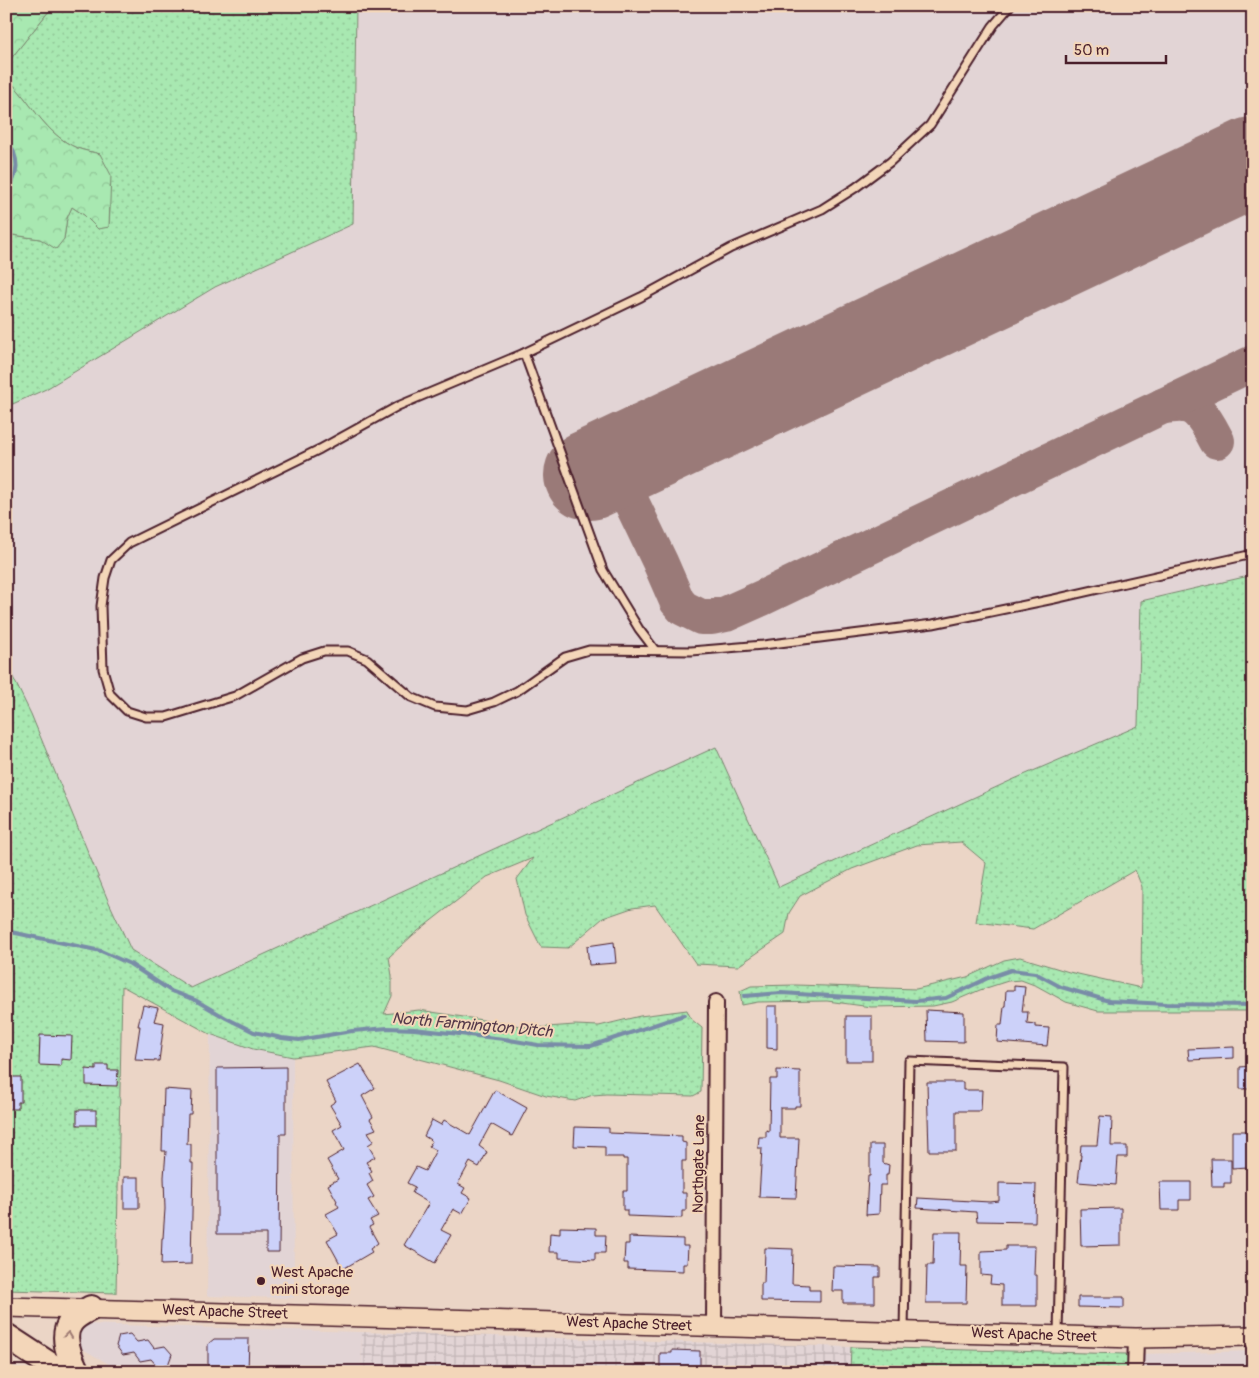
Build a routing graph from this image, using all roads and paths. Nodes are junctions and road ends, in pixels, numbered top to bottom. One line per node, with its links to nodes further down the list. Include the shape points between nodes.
1 (1010, 6): 2 (lane, via 992,26 930,125 890,162 855,188 822,209 731,248 641,297)
2 (524, 353): 4 (lane, via 603,570); 4 (lane, via 398,406 320,449 129,543 111,560 101,606 103,669 110,694 127,711 146,717 166,717 235,696 302,658 324,651 348,651 367,659 411,697 435,707 467,710 517,691 565,657 589,650)
3 (1253, 554): 4 (lane, via 932,624 763,645 691,651)
4 (655, 650)
5 (716, 1002): 8 (street, Northgate Lane)
6 (6, 1307): 7 (main road, West Apache Street)
7 (91, 1308): 8 (main road, West Apache Street); 15 (highway, one-way to 7, via 69,1356 68,1330 73,1320)
8 (714, 1326): 9 (main road, West Apache Street)
9 (904, 1332): 11 (main road, West Apache Street); 11 (lane, via 909,1061 1064,1067)
10 (6, 1336): 14 (highway)
11 (1058, 1336): 13 (main road, West Apache Street)
12 (1253, 1336): 13 (main road, West Apache Street)
13 (1136, 1338): 16 (street)
14 (61, 1372)
15 (77, 1372)
16 (1136, 1372)

